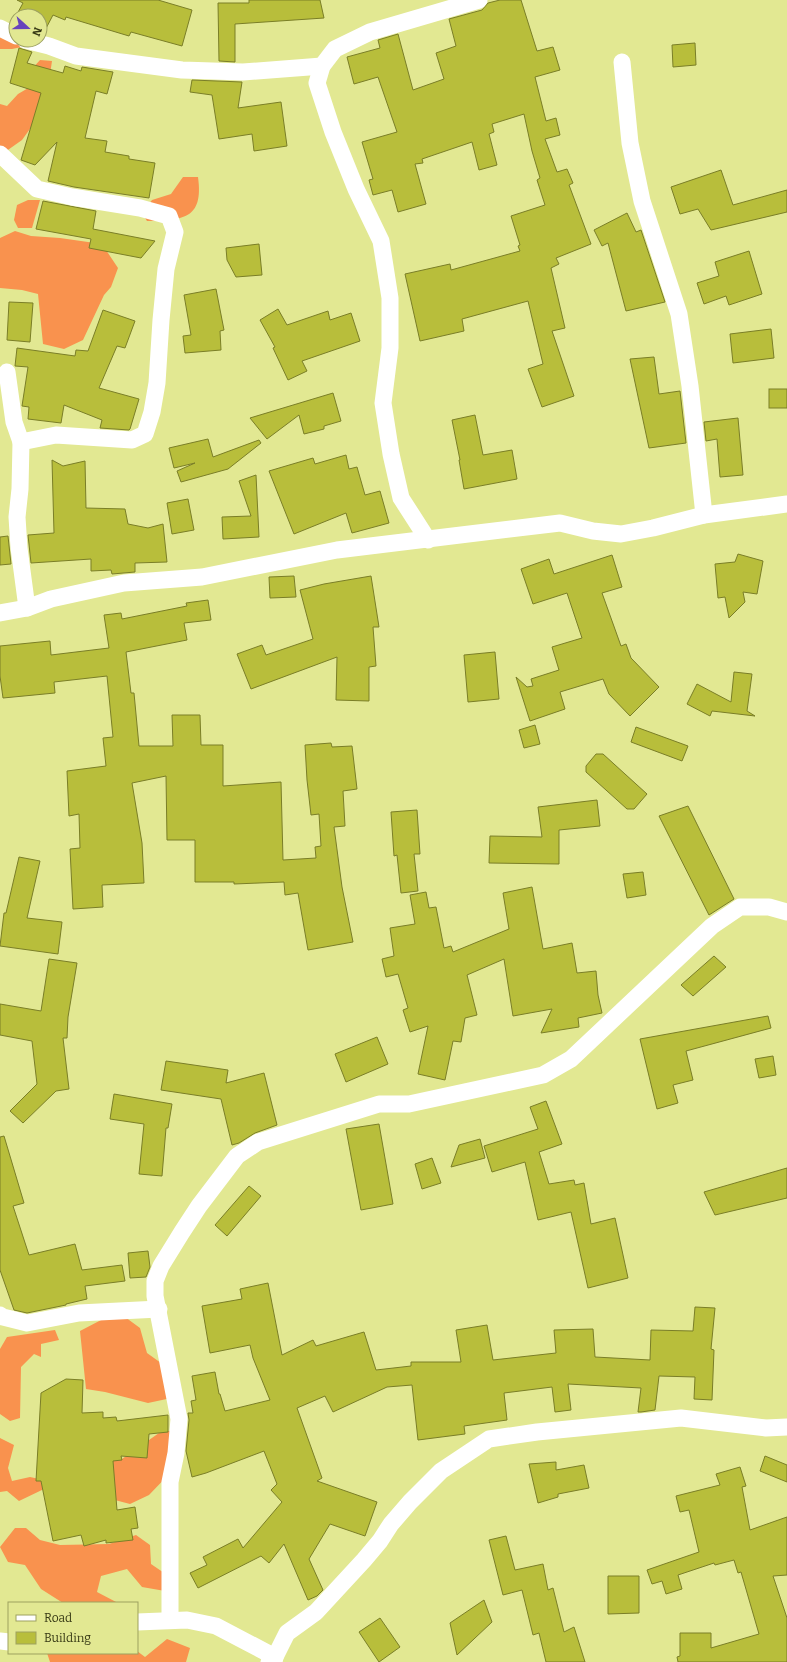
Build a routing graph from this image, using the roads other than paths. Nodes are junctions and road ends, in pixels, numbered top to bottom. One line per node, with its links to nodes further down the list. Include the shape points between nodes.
1 (479, 0): 4 (street, via 370,32 335,50)
2 (48, 46): 4 (street, via 76,56 182,70 243,72)
3 (622, 62): 9 (street, via 630,144 642,201 679,314 690,386)
4 (322, 66): 10 (street, via 317,83 333,132 381,241 390,298 390,348 383,403 401,498)
5 (0, 154): 7 (street, via 37,189 140,208 169,216 175,232 166,269 157,383 145,434 132,440 56,435)
6 (6, 372): 7 (street, via 14,422)
7 (21, 442): 11 (street, via 17,517)
8 (787, 504): 9 (street)
9 (704, 515): 10 (street, via 621,534 593,531 560,523)
10 (428, 540): 11 (street, via 337,550 202,577 124,584 51,599)
11 (27, 608): 12 (street)
12 (0, 613)
13 (787, 912): 14 (street, via 740,906 712,926 571,1059 543,1075 409,1104 379,1104 258,1142 237,1156 199,1206 161,1266 155,1281 155,1296)
14 (159, 1310): 15 (street, via 79,1313 27,1324); 17 (street, via 179,1419 170,1482)
15 (0, 1315)
16 (787, 1427): 19 (street, via 766,1428 681,1418 489,1439 441,1471 410,1502 364,1560 316,1612 287,1633)
17 (170, 1620): 18 (street); 19 (street, via 187,1620 216,1626)
18 (138, 1622)
19 (272, 1660)

